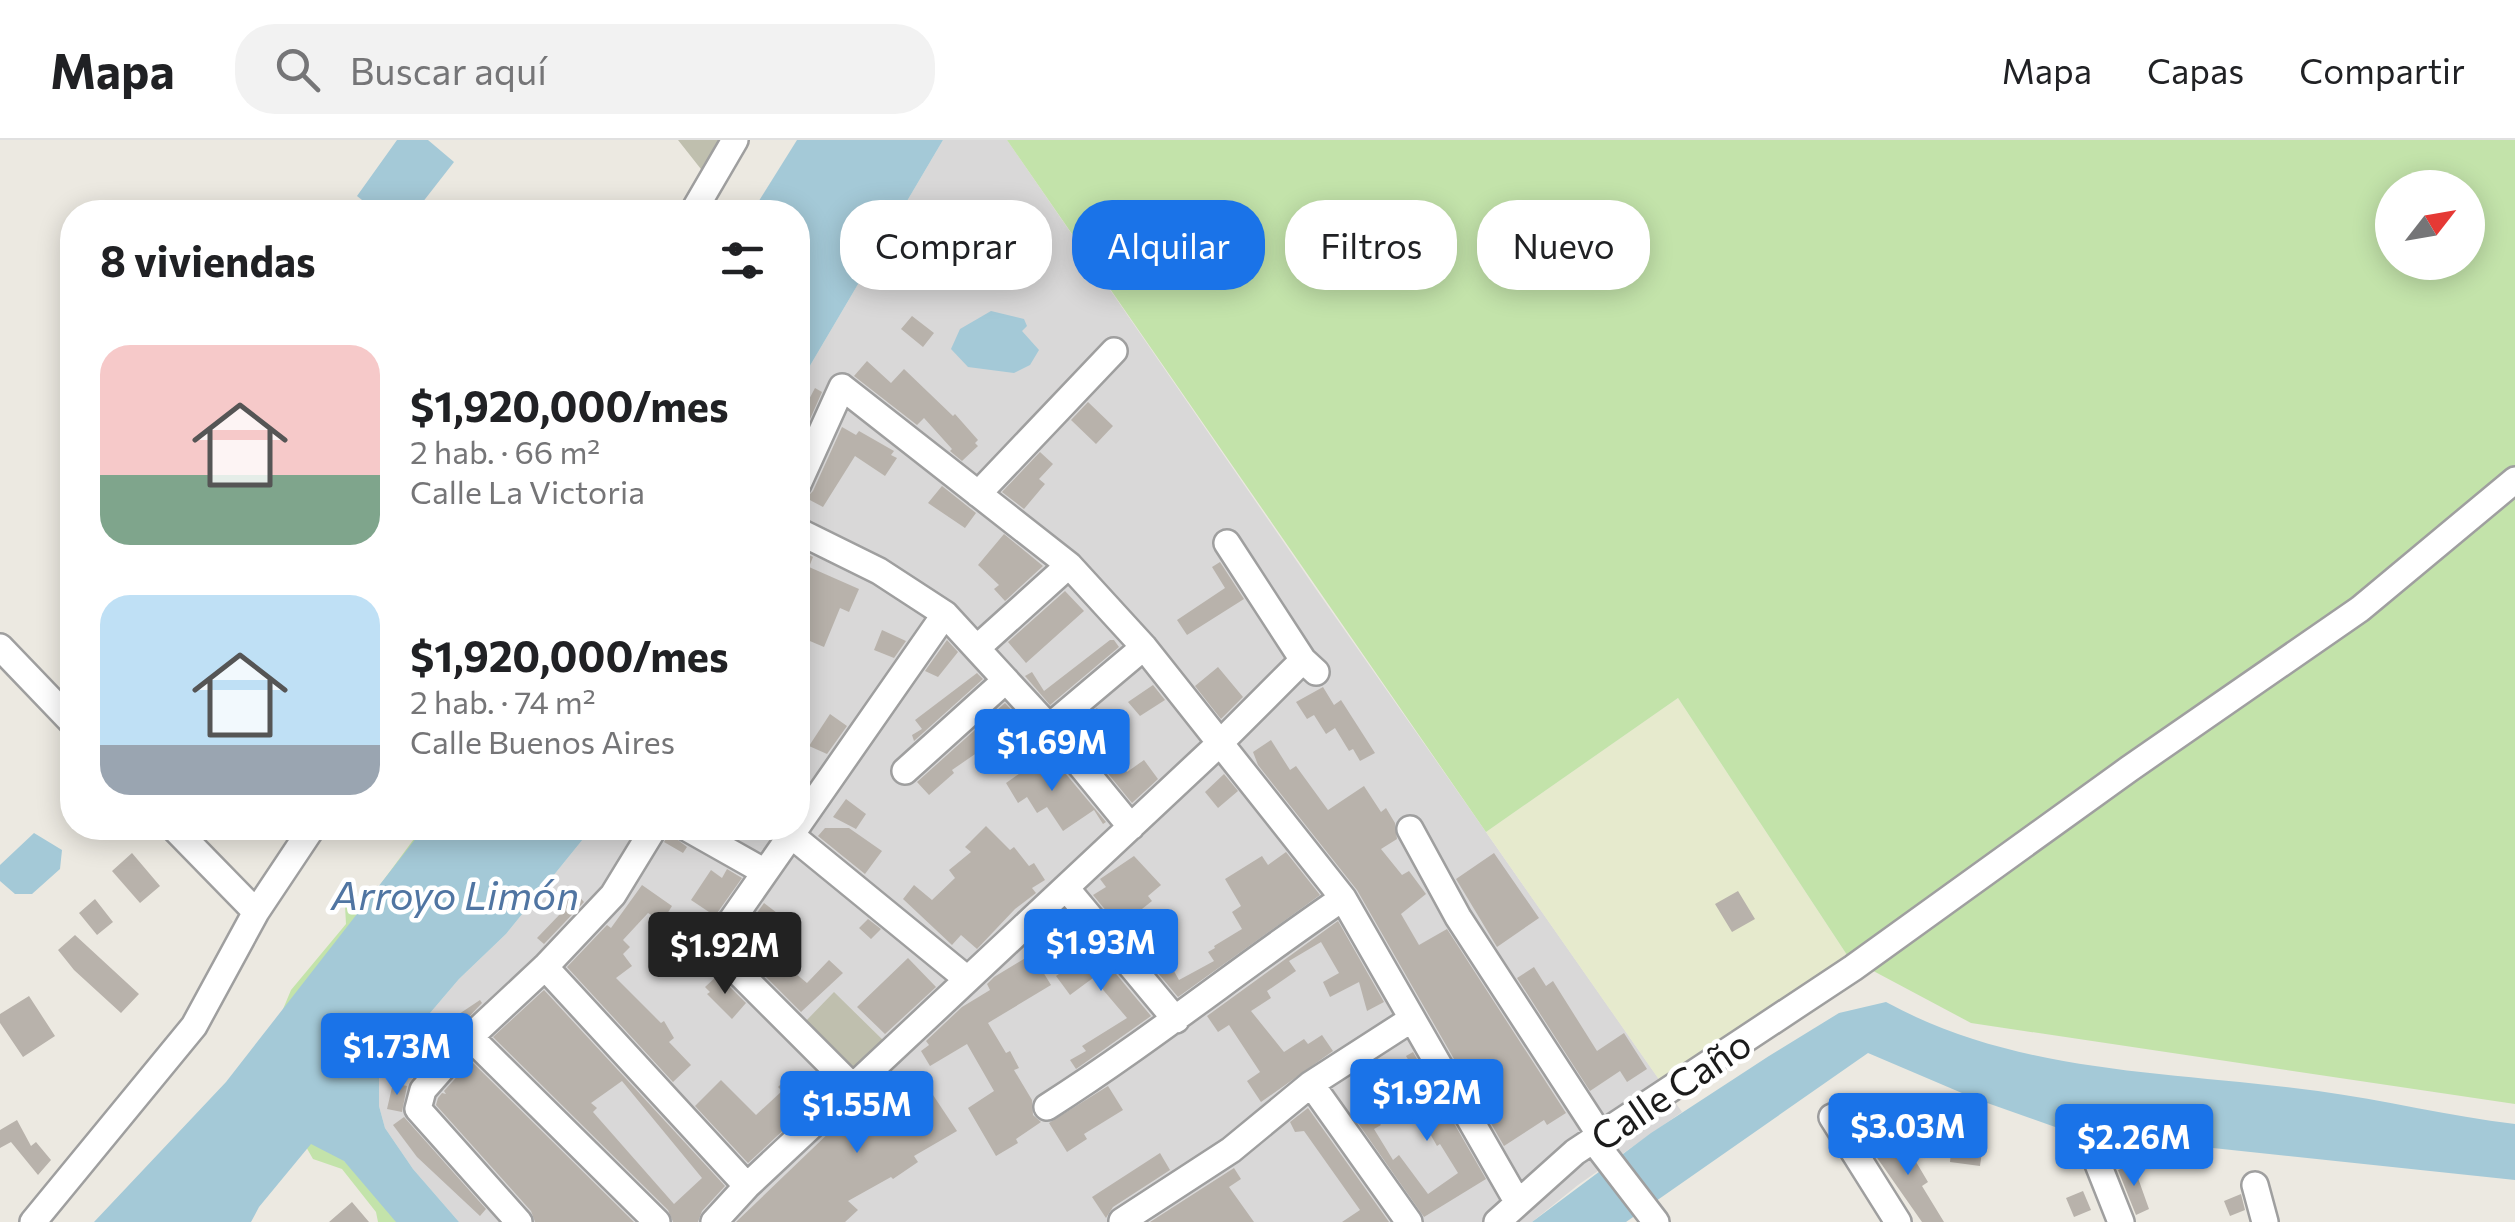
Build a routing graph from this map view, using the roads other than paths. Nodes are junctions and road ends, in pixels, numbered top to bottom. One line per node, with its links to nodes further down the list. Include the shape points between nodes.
1 (735, 140): 2 (street)
2 (700, 200)
3 (1114, 352): 6 (street)
4 (810, 458): 6 (street, via 842,388)
5 (2515, 480): 41 (street, Calle Caño, via 2360,609)
6 (978, 494): 9 (street)
7 (810, 536): 10 (street)
8 (1226, 543): 17 (street, via 1309,666)
9 (1069, 565): 12 (street); 13 (street)
10 (945, 614): 13 (street); 19 (street)
11 (0, 647): 15 (street)
12 (1144, 647): 16 (street); 17 (street)
13 (977, 648): 14 (street)
14 (1006, 680): 16 (street); 18 (street)
15 (60, 710)
16 (1049, 727): 20 (street)
17 (1219, 744): 20 (street); 30 (street)
18 (905, 770)
19 (810, 808)
20 (1131, 827): 29 (street)
21 (1410, 829): 41 (street)
22 (186, 840): 31 (street)
23 (304, 840): 31 (street)
24 (647, 840): 32 (street, via 613,895)
25 (708, 840): 28 (street)
26 (787, 840): 28 (street)
27 (808, 840): 33 (street)
28 (764, 872): 38 (street, via 713,948)
29 (1066, 888): 33 (street); 35 (street)
30 (1343, 898): 34 (street); 35 (street)
31 (256, 912): 48 (street, via 194,1026)
32 (546, 967): 36 (street); 44 (street)
33 (967, 979): 38 (street)
34 (1412, 1019): 37 (street); 45 (street)
35 (1176, 1020): 39 (street)
36 (470, 1037): 49 (street, via 423,1090 418,1109); 50 (street)
37 (1311, 1084): 46 (street, via 1231,1150); 52 (street)
38 (852, 1087): 44 (street)
39 (1047, 1106)
40 (1832, 1117): 54 (street)
41 (1598, 1143): 45 (street, Calle Caño, via 1575,1152); 47 (street)
42 (2096, 1159): 55 (street)
43 (2256, 1184): 56 (street)
44 (747, 1186): 51 (street)
45 (1518, 1204): 53 (street, Calle Caño)
46 (1122, 1221)
47 (1655, 1221)
48 (32, 1222)
49 (519, 1222)
50 (657, 1222)
51 (714, 1222)
52 (1409, 1222)
53 (1497, 1222)
54 (1898, 1222)
55 (2120, 1222)
56 (2265, 1222)

